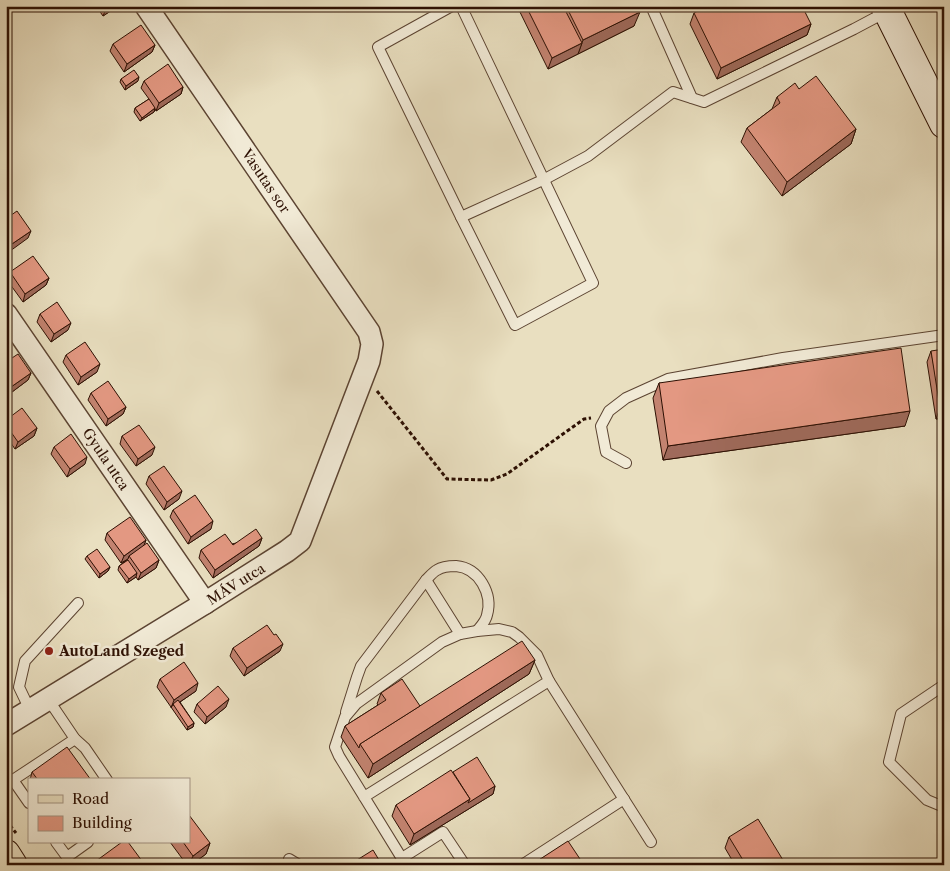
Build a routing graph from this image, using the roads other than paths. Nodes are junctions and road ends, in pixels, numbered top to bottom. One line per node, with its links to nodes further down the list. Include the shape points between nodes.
1 (146, 6): 12 (street, Vasutas sor, via 369,332 372,344)
2 (452, 6): 9 (lane, via 378,47)
3 (461, 6): 8 (lane)
4 (651, 6): 6 (lane)
5 (886, 9): 6 (lane, via 854,29 704,102); 7 (street)
6 (692, 98): 8 (lane, via 673,92 588,156)
7 (944, 124)
8 (545, 179): 9 (lane); 9 (lane, via 594,282 515,325)
9 (461, 217)
10 (6, 314): 16 (street, Gyula utca)
11 (944, 335): 13 (lane, via 783,358 668,379 626,398 606,415 601,426 606,452)
12 (366, 370): 16 (street, MÁV utca, via 300,541)
13 (626, 463)
14 (426, 580): 17 (lane, via 438,569 449,566 463,567 481,580 487,591 488,615); 18 (lane); 23 (lane, via 361,666)
15 (78, 603): 22 (lane, via 24,661 19,687)
16 (205, 603): 21 (street, MÁV utca)
17 (477, 631): 18 (lane); 19 (lane, via 499,629 512,632 537,655)
18 (460, 634): 23 (lane, via 442,642 356,704)
19 (549, 681): 27 (lane); 28 (lane)
20 (944, 685): 30 (lane, via 901,714 889,762 927,800)
21 (48, 699): 22 (street, MÁV utca); 25 (lane)
22 (30, 710): 24 (street, MÁV utca)
23 (345, 716): 27 (lane, via 335,747)
24 (6, 725)
25 (75, 739): 26 (lane); 29 (lane, via 13,780)
26 (106, 778)
27 (364, 797): 36 (lane)
28 (624, 799): 31 (lane); 40 (lane)
29 (28, 802)
30 (944, 807)
31 (651, 842)
32 (57, 844): 33 (lane, via 67,857)
33 (85, 844)
34 (6, 854): 37 (main road)
35 (289, 859): 38 (lane)
36 (404, 862): 39 (lane, via 443,832)
37 (13, 865)
38 (298, 865)
39 (465, 865)
40 (522, 865)

